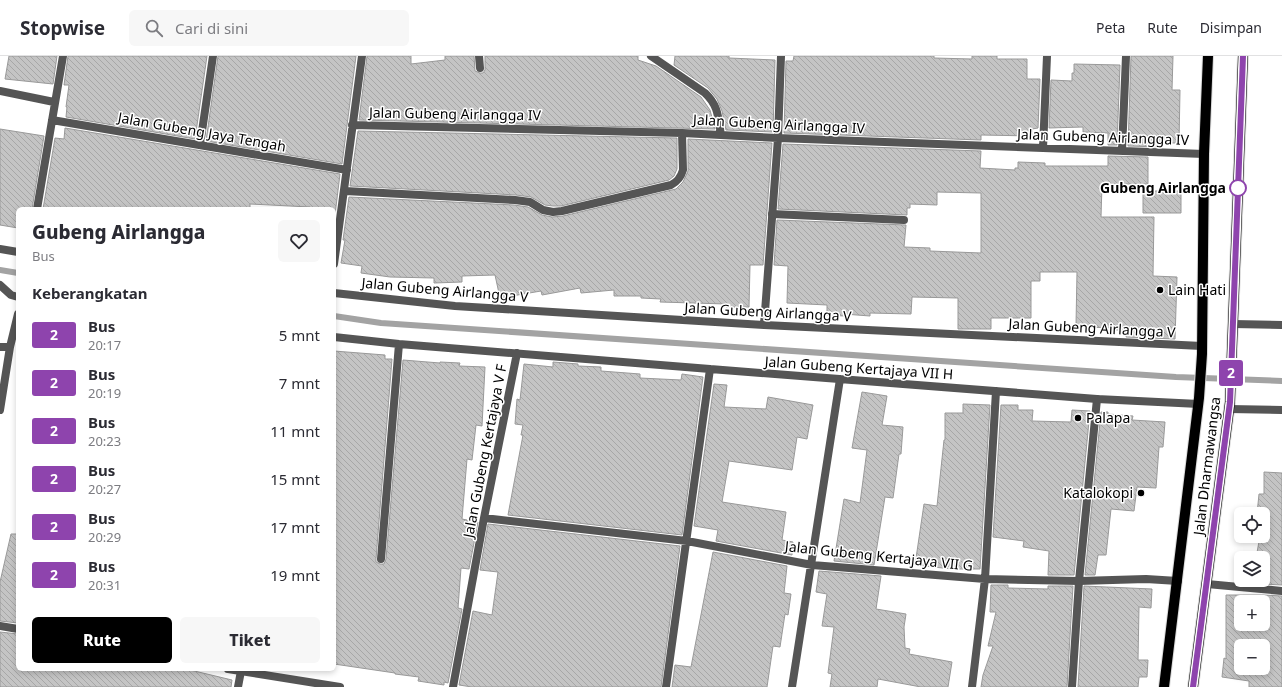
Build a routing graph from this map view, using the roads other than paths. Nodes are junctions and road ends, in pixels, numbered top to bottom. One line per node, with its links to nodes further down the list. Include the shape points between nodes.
1 (63, 56): 13 (street)
2 (213, 56): 19 (street)
3 (362, 56): 15 (street)
4 (479, 56): 11 (street)
5 (651, 56): 17 (street, via 711,98 717,110)
6 (781, 56): 18 (street)
7 (1047, 56): 20 (street)
8 (1126, 56): 21 (street)
9 (1208, 56): 22 (main road, Jalan Dharmawangsa)
10 (1243, 56): 35 (main road, Jalan Dharmawangsa)
11 (480, 68)
12 (0, 91): 13 (street)
13 (54, 102): 14 (street)
14 (52, 120): 19 (street, Jalan Gubeng Jaya Tengah); 25 (street)
15 (352, 125): 16 (street, Jalan Gubeng Airlangga IV); 23 (street)
16 (682, 133): 17 (street, Jalan Gubeng Airlangga IV); 24 (street, via 683,170 676,182 562,211 543,210 530,202 515,200)
17 (721, 135): 18 (street, Jalan Gubeng Airlangga IV)
18 (778, 138): 20 (street, Jalan Gubeng Airlangga IV); 26 (street)
19 (200, 145): 23 (street, Jalan Gubeng Jaya Tengah)
20 (1043, 148): 21 (street, Jalan Gubeng Airlangga IV)
21 (1122, 151): 22 (street, Jalan Gubeng Airlangga IV)
22 (1204, 154): 42 (main road, Jalan Dharmawangsa)
23 (347, 170): 24 (street)
24 (345, 191): 29 (street)
25 (36, 207)
26 (772, 214): 27 (street); 36 (street)
27 (904, 220)
28 (0, 249): 30 (street)
29 (336, 251)
30 (16, 252)
31 (0, 285): 33 (street)
32 (336, 293): 36 (street, Jalan Gubeng Airlangga V, via 455,306)
33 (16, 296)
34 (16, 322): 41 (street)
35 (1233, 324): 37 (street); 49 (main road, Jalan Dharmawangsa)
36 (764, 325): 42 (street, Jalan Gubeng Airlangga V)
37 (1282, 325)
38 (336, 337): 39 (street, Jalan Gubeng Kertajaya V F)
39 (399, 344): 43 (street, Jalan Gubeng Kertajaya V F); 54 (street)
40 (0, 347): 41 (street)
41 (10, 347): 50 (street)
42 (1202, 350): 48 (main road, Jalan Dharmawangsa)
43 (517, 353): 44 (street, Jalan Gubeng Kertajaya VII H); 52 (street, Jalan Gubeng Kertajaya V F)
44 (710, 369): 45 (street, Jalan Gubeng Kertajaya VII H); 53 (street)
45 (840, 379): 46 (street, Jalan Gubeng Kertajaya VII H); 55 (street)
46 (996, 392): 47 (street, Jalan Gubeng Kertajaya VII H); 56 (street)
47 (1097, 399): 48 (street, Jalan Gubeng Kertajaya VII H); 57 (street)
48 (1199, 400): 58 (main road, Jalan Dharmawangsa)
49 (1229, 406): 51 (street); 59 (main road, Jalan Dharmawangsa)
50 (0, 410)
51 (1282, 410)
52 (484, 518): 53 (street, Jalan Gubeng Kertajaya VII G); 68 (street, Jalan Gubeng Kertajaya V F)
53 (687, 541): 55 (street, Jalan Gubeng Kertajaya VII G); 69 (street)
54 (381, 559)
55 (812, 565): 56 (street, Jalan Gubeng Kertajaya VII G); 70 (street)
56 (985, 579): 57 (street, Jalan Gubeng Kertajaya VII G); 71 (street)
57 (1079, 581): 58 (street, Jalan Gubeng Kertajaya VII G); 72 (street)
58 (1178, 581): 73 (main road, Jalan Dharmawangsa)
59 (1207, 584): 60 (street); 74 (main road, Jalan Dharmawangsa)
60 (1282, 591)
61 (0, 626): 62 (street)
62 (16, 629)
63 (237, 671): 64 (street)
64 (241, 672): 65 (street); 66 (street)
65 (264, 672): 67 (street)
66 (238, 687)
67 (340, 687)
68 (453, 687)
69 (666, 687)
70 (792, 687)
71 (972, 687)
72 (1072, 687)
73 (1164, 687)
74 (1193, 687)

